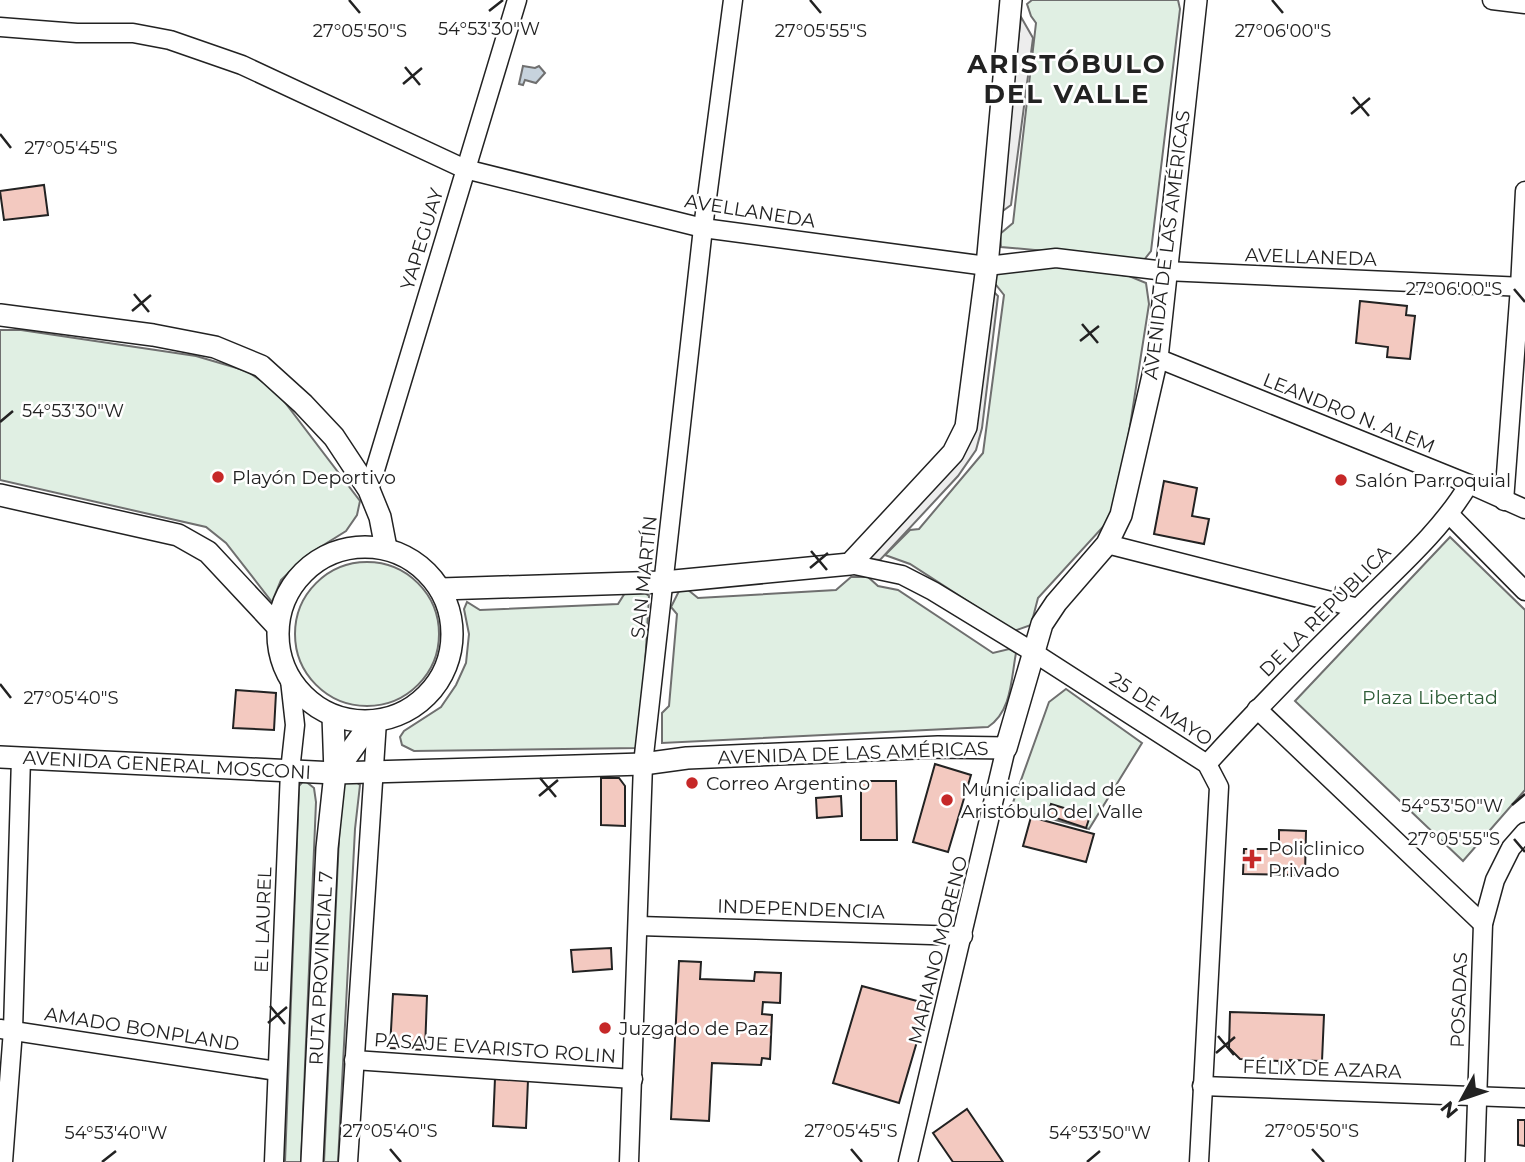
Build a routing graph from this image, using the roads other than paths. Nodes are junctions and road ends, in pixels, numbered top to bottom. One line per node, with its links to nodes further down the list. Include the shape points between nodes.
1 (517, 0): 8 (street, YAPEGUAY)
2 (733, 0): 10 (street, SAN MARTÍN)
3 (1011, 0): 11 (main road)
4 (1196, 0): 12 (main road, AVENIDA DE LAS AMÉRICAS)
5 (1492, 0): 6 (street)
6 (1525, 4)
7 (0, 27): 8 (street, AVELLANEDA, via 133,33 170,40 242,65)
8 (465, 169): 10 (street, AVELLANEDA); 17 (street, YAPEGUAY)
9 (1525, 191): 13 (street)
10 (703, 228): 11 (street, AVELLANEDA); 25 (street, SAN MARTÍN)
11 (987, 266): 12 (street, AVELLANEDA, via 1056,258); 24 (main road, via 966,427 953,453)
12 (1165, 271): 13 (street, AVELLANEDA); 15 (main road, AVENIDA DE LAS AMÉRICAS)
13 (1523, 287): 19 (street)
14 (0, 315): 17 (main road, via 215,347 261,366 334,437)
15 (1157, 358): 16 (street, LEANDRO N. ALEM); 22 (main road, AVENIDA DE LAS AMÉRICAS, via 1121,515)
16 (1469, 484): 19 (street, LEANDRO N. ALEM); 21 (street, DE LA REPÚBLICA)
17 (369, 490): 23 (main road)
18 (0, 495): 29 (main road, via 178,536 208,552)
19 (1504, 501): 20 (street, LEANDRO N. ALEM)
20 (1525, 509)
21 (1449, 514): 27 (street); 28 (street, DE LA REPÚBLICA)
22 (1107, 544): 28 (street); 30 (main road, AVENIDA DE LAS AMÉRICAS, via 1056,603 1042,624)
23 (386, 548): 26 (main road, via 427,571); 29 (main road, via 356,546 327,554 302,572 285,597)
24 (850, 564): 25 (main road); 30 (street, 25 DE MAYO, via 915,581)
25 (664, 582): 26 (main road); 37 (street, SAN MARTÍN)
26 (441, 589): 34 (main road, via 452,616 453,645 444,673 427,697 403,714)
27 (1525, 591)
28 (1358, 608): 32 (street, DE LA REPÚBLICA)
29 (277, 626): 31 (main road, via 279,654)
30 (1033, 652): 35 (main road, AVENIDA DE LAS AMÉRICAS); 38 (street, 25 DE MAYO)
31 (290, 680): 33 (main road, via 309,702); 39 (street, EL LAUREL, via 295,725)
32 (1257, 709): 38 (street, DE LA REPÚBLICA); 43 (street)
33 (333, 716): 34 (main road); 40 (main road, RUTA PROVINCIAL 7)
34 (374, 721): 40 (main road, RUTA PROVINCIAL 7); 41 (street)
35 (1006, 748): 37 (main road, AVENIDA DE LAS AMÉRICAS, via 910,748); 45 (street, MARIANO MORENO)
36 (10, 758): 39 (main road, AVENIDA GENERAL MOSCONI); 46 (street)
37 (643, 764): 41 (main road, AVENIDA DE LAS AMÉRICAS); 44 (street, SAN MARTÍN)
38 (1207, 764): 50 (street, 25 DE MAYO, via 1219,788)
39 (290, 771): 40 (main road, AVENIDA GENERAL MOSCONI); 48 (street, EL LAUREL)
40 (335, 774): 41 (main road, AVENIDA DE LAS AMÉRICAS); 55 (main road, RUTA PROVINCIAL 7, via 327,848)
41 (374, 774): 47 (street)
42 (1525, 832): 43 (street, POSADAS, via 1495,880)
43 (1483, 924): 51 (street, POSADAS)
44 (639, 926): 45 (street, INDEPENDENCIA); 49 (street, SAN MARTÍN)
45 (963, 936): 58 (street, MARIANO MORENO)
46 (7, 1030): 48 (street, AMADO BONPLAND); 53 (street)
47 (354, 1060): 49 (street, PASAJE EVARISTO ROLIN); 56 (street)
48 (277, 1071): 54 (street, EL LAUREL)
49 (634, 1079): 57 (street, SAN MARTÍN)
50 (1202, 1086): 51 (street, FÉLIX DE AZARA); 59 (street, 25 DE MAYO)
51 (1477, 1095): 52 (street, FÉLIX DE AZARA); 60 (street, POSADAS)
52 (1525, 1098)
53 (3, 1162)
54 (274, 1162)
55 (312, 1162)
56 (348, 1162)
57 (629, 1162)
58 (908, 1162)
59 (1199, 1162)
60 (1475, 1162)

